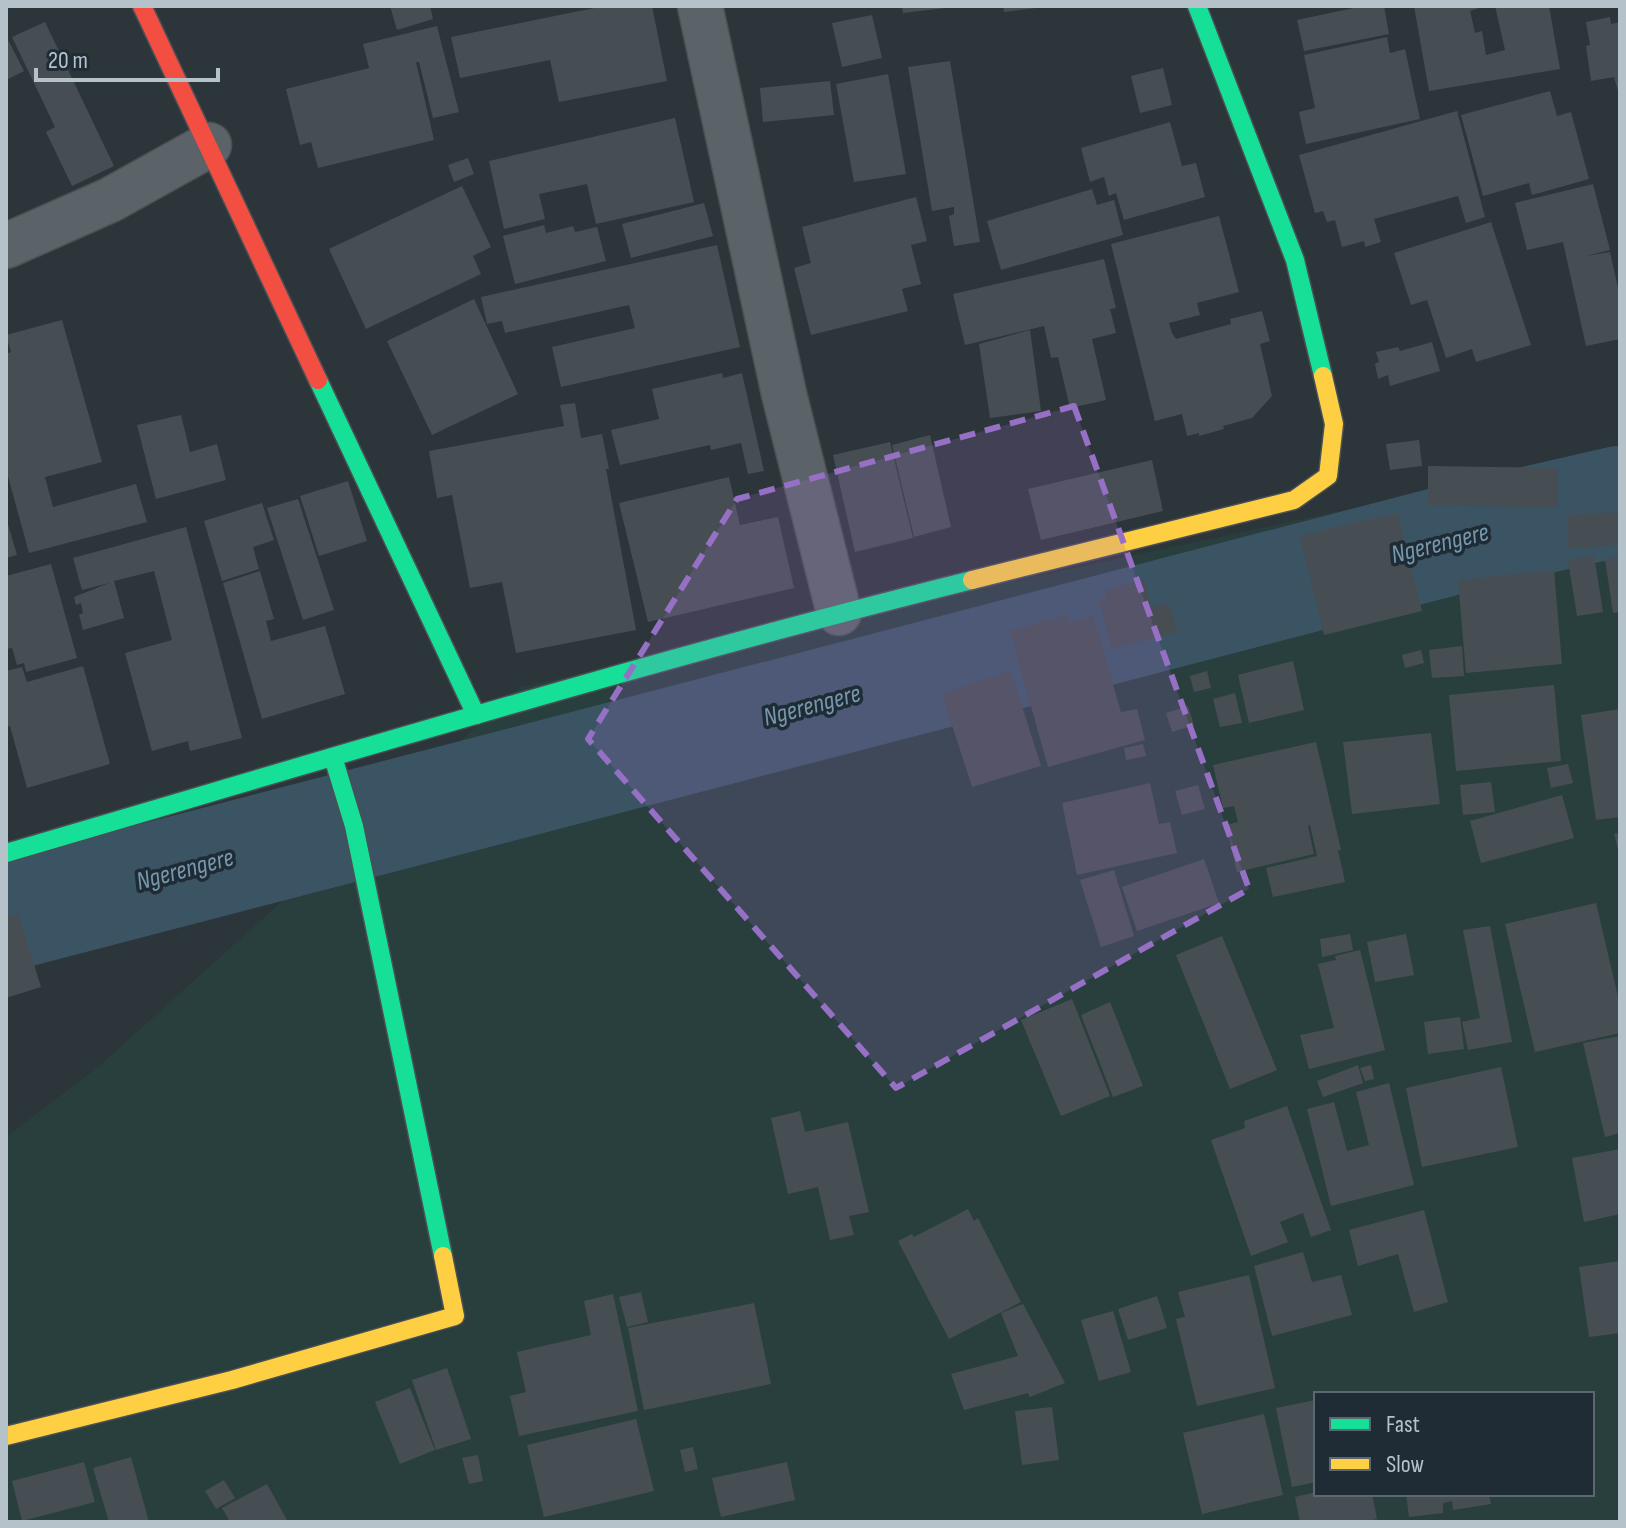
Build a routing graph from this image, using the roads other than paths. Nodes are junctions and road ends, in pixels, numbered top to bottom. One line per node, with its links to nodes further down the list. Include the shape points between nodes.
1 (142, 6): 4 (street)
2 (700, 6): 6 (street, via 784,394)
3 (1197, 6): 6 (street, via 1295,260 1334,424 1328,476 1294,500)
4 (209, 145): 5 (street, via 110,200); 7 (street)
5 (6, 246)
6 (839, 613): 7 (street)
7 (476, 715): 8 (street)
8 (333, 757): 9 (street); 10 (street, via 354,826 455,1316)
9 (6, 853)
10 (6, 1436)

